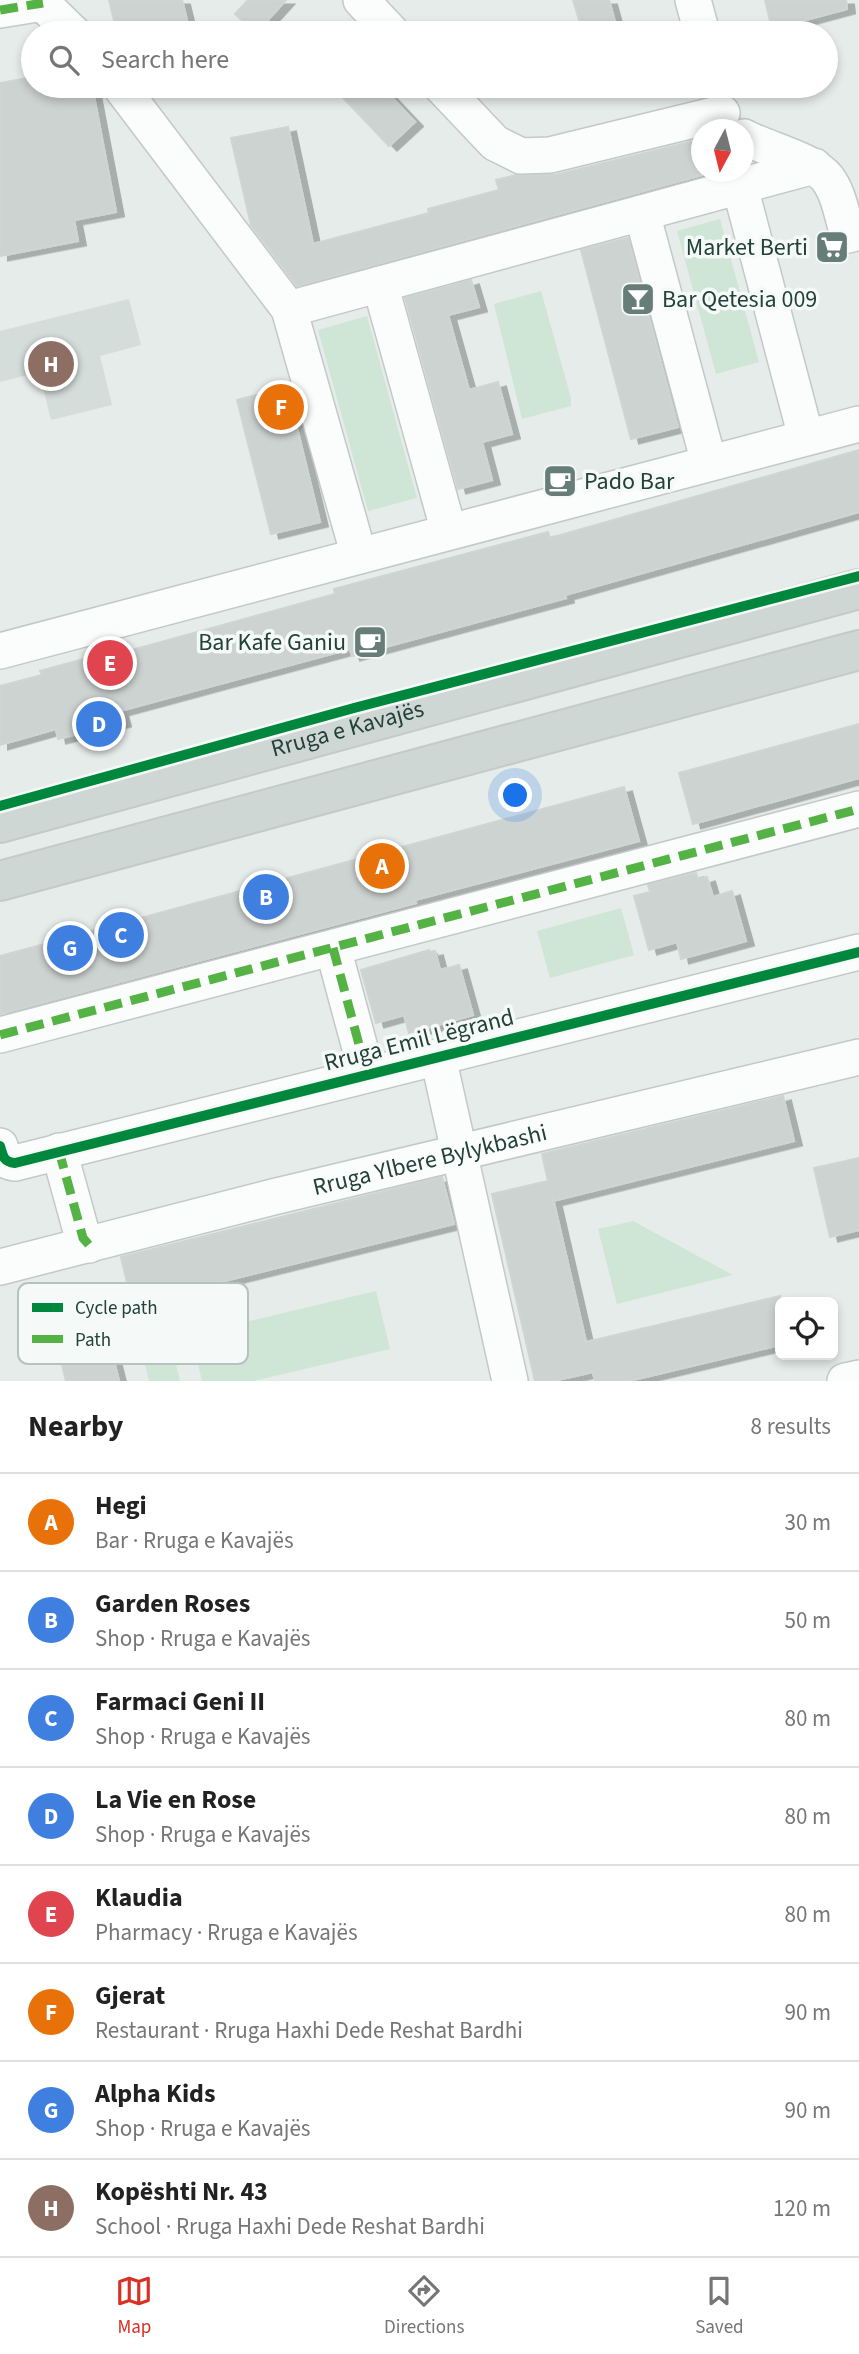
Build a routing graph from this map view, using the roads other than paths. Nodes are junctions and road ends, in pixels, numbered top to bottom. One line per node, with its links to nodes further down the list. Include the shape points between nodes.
1 (361, 0): 6 (street)
2 (693, 0): 7 (street)
3 (41, 2): 4 (street); 5 (street)
4 (0, 10)
5 (60, 21)
6 (381, 21)
7 (699, 21)
8 (129, 98): 16 (street)
9 (452, 98): 10 (street, via 495,143 521,156 550,155)
10 (729, 116): 11 (street, via 757,144)
11 (814, 166): 12 (street); 14 (street, via 835,192 848,234)
12 (740, 187): 13 (street); 18 (street)
13 (642, 213): 15 (street); 19 (street)
14 (859, 232)
15 (380, 284): 16 (street); 20 (street)
16 (289, 309): 21 (street)
17 (859, 424): 18 (street)
18 (806, 437): 19 (street)
19 (709, 463): 20 (street)
20 (449, 532): 21 (street)
21 (359, 556): 24 (street)
22 (859, 589): 26 (main road, Rruga e Kavajës)
23 (859, 650): 27 (main road)
24 (0, 652)
25 (859, 809): 28 (street)
26 (0, 823)
27 (0, 881)
28 (333, 948): 30 (street); 33 (street)
29 (859, 952): 32 (street, Rruga Emil Lëgrand)
30 (0, 1035)
31 (859, 1057): 36 (street, Rruga Ylbere Bylykbashi)
32 (438, 1058): 33 (street, Rruga Emil Lëgrand); 36 (street)
33 (367, 1074): 35 (street, Rruga Emil Lëgrand)
34 (0, 1146): 35 (street, Rruga Emil Lëgrand, via 3,1157 15,1163)
35 (60, 1151): 37 (street, via 83,1238)
36 (459, 1152): 37 (street, Rruga Ylbere Bylykbashi); 40 (street)
37 (89, 1245): 38 (street, Rruga Ylbere Bylykbashi)
38 (0, 1267)
39 (859, 1378): 41 (street)
40 (510, 1381)
41 (845, 1381)

